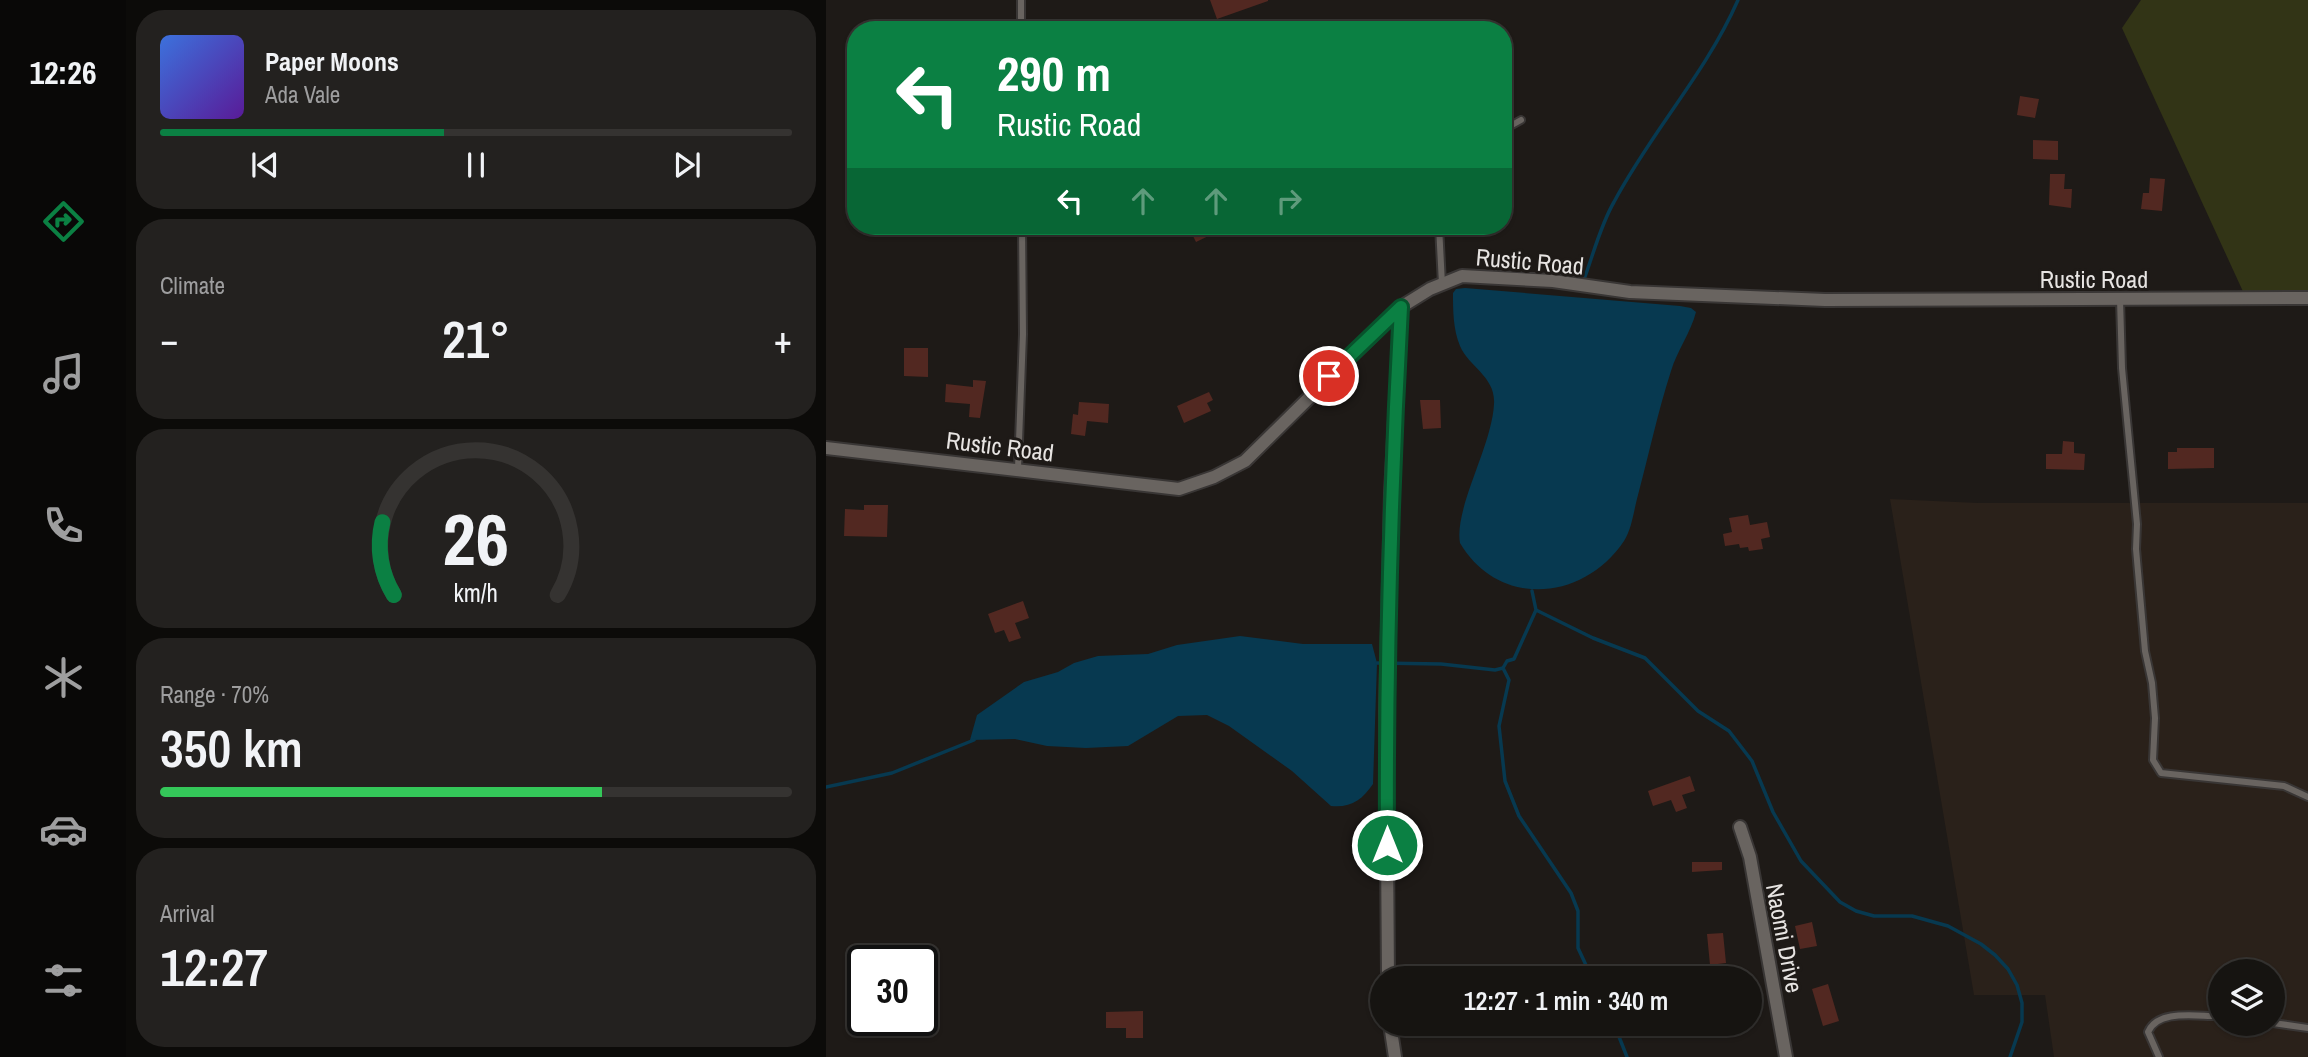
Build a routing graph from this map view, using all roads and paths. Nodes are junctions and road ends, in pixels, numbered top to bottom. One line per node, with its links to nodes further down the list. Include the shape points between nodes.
1 (1021, 0): 2 (lane)
2 (1021, 21)
3 (1521, 120): 4 (lane)
4 (1512, 125)
5 (1022, 235): 12 (lane)
6 (1439, 235): 7 (lane)
7 (1442, 284): 9 (street, Rustic Road, via 1462,276 1553,281 1630,292 1786,299); 10 (street, Rustic Road)
8 (2308, 298): 9 (street, Rustic Road)
9 (2120, 299): 13 (lane, via 2136,548 2155,718 2153,760 2161,773 2284,786)
10 (1401, 307): 12 (street, Rustic Road, via 1245,461 1214,477 1179,488); 15 (street, via 1387,680)
11 (826, 448): 12 (street, Rustic Road)
12 (1018, 468)
13 (2308, 797)
14 (1740, 827): 21 (street, Naomi Drive, via 1750,857)
15 (1388, 966)
16 (2208, 1016): 22 (lane, via 2163,1017 2154,1023 2148,1032)
17 (2285, 1025): 18 (lane)
18 (2308, 1028)
19 (1392, 1036): 20 (street)
20 (1395, 1057)
21 (1786, 1057)
22 (2159, 1057)

